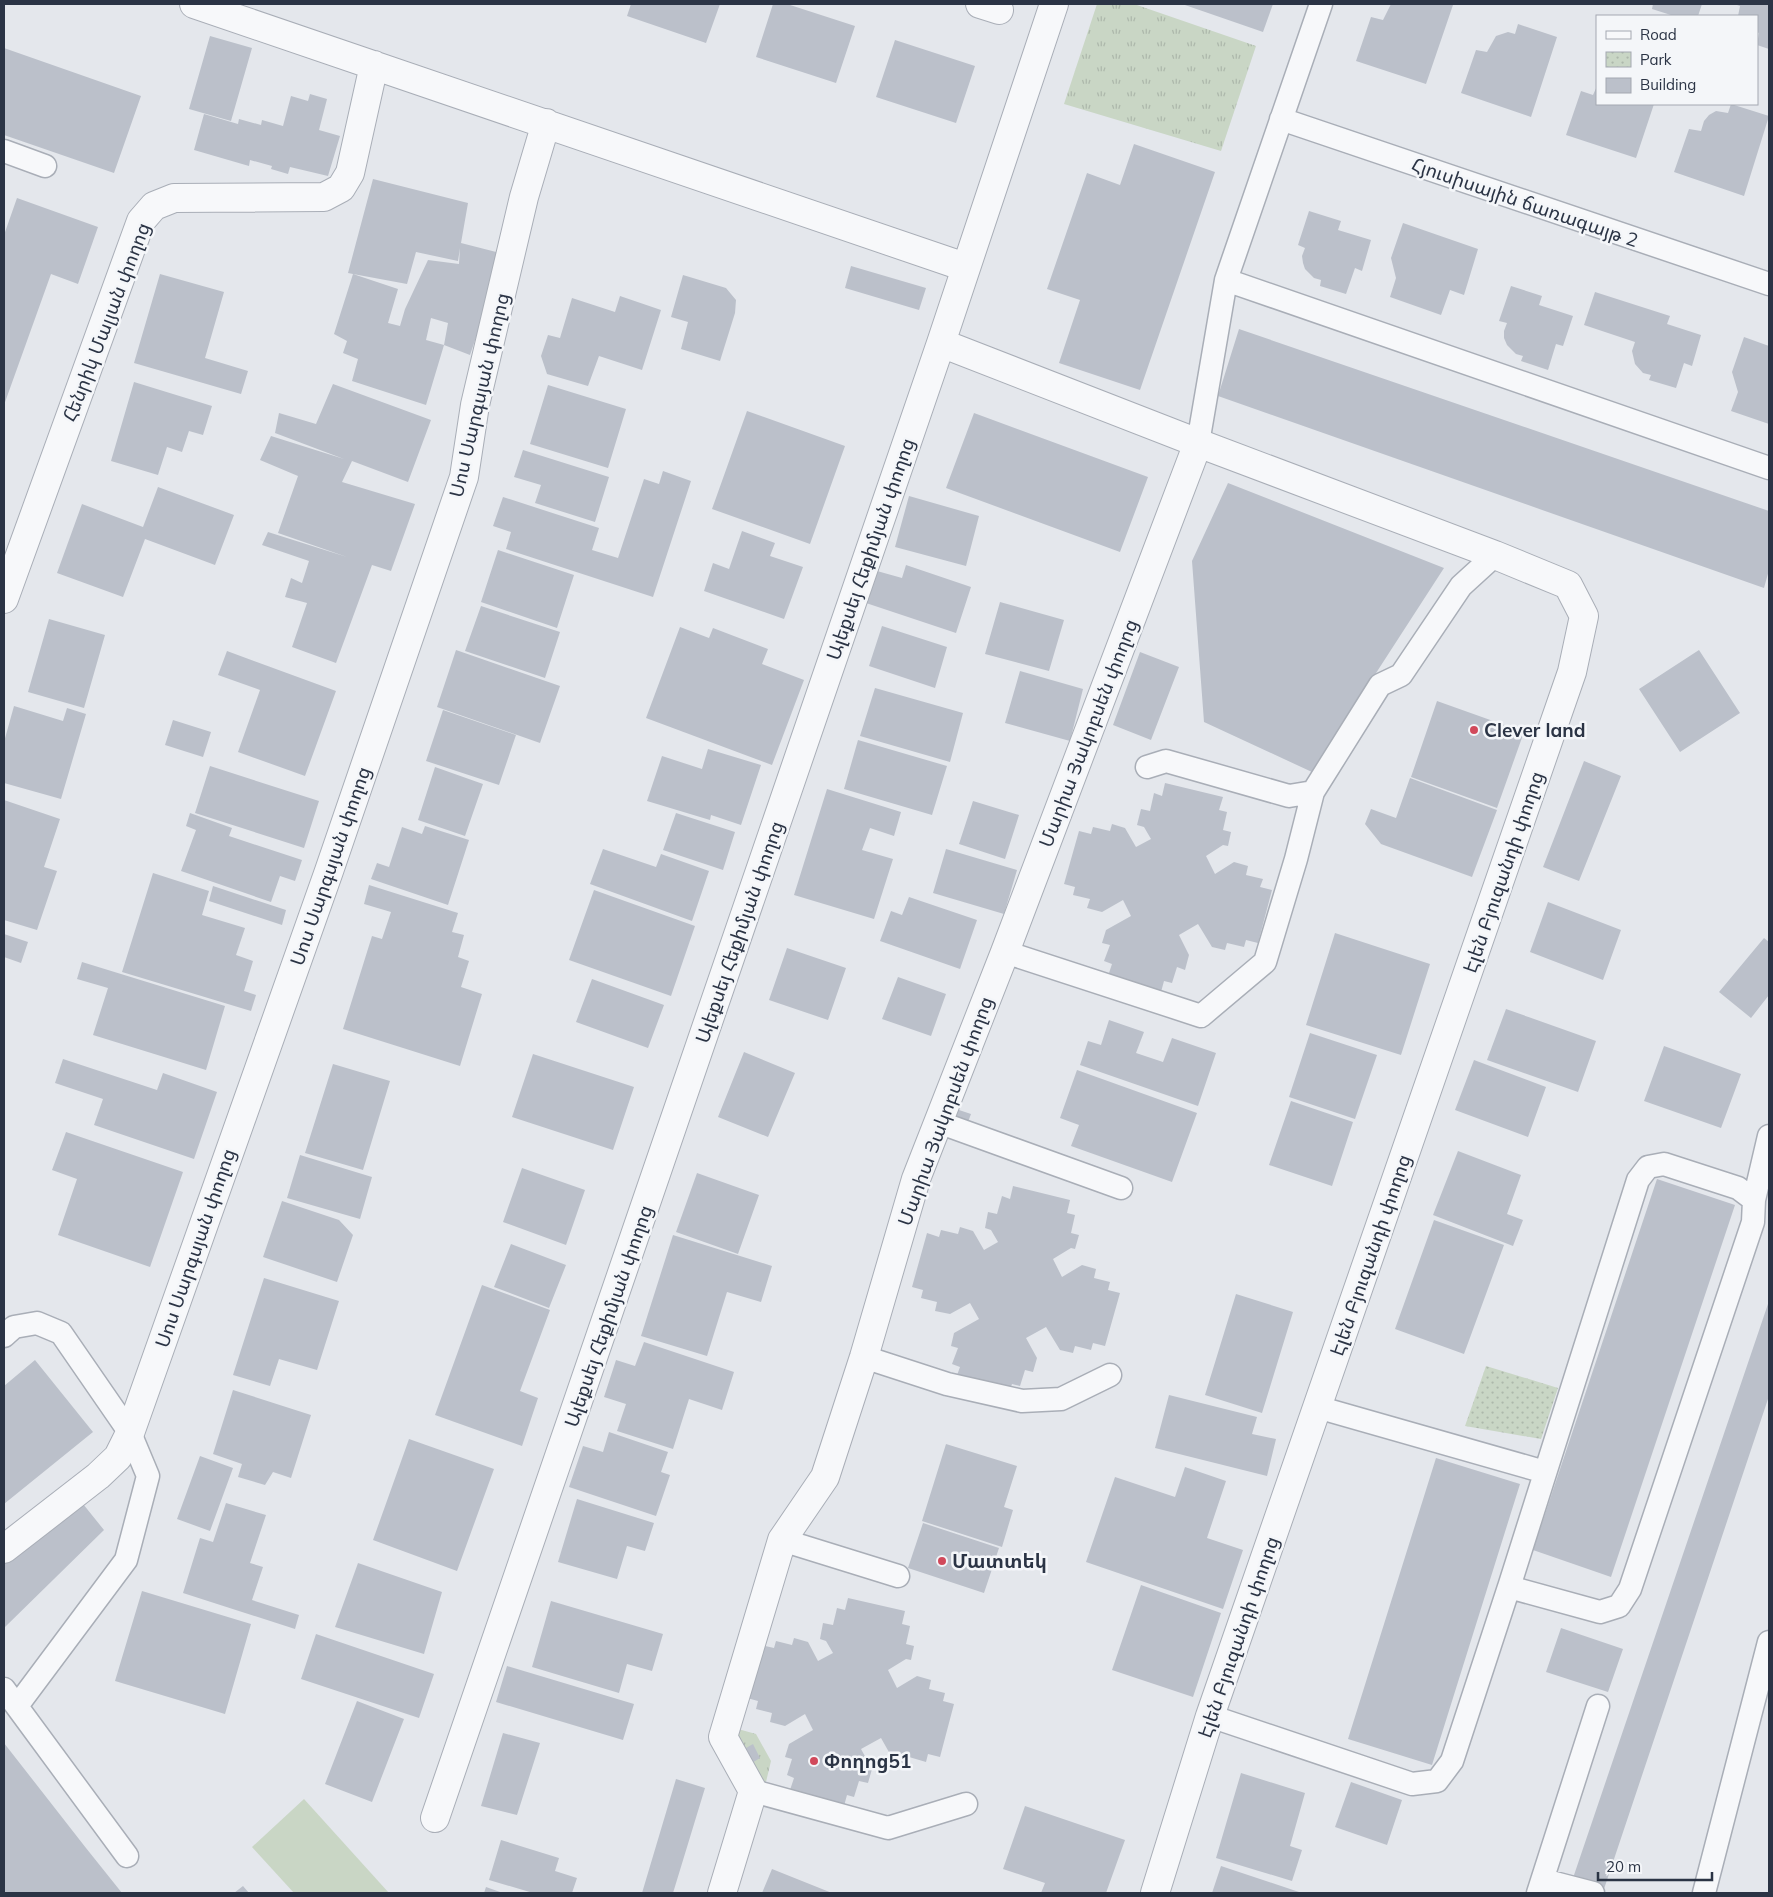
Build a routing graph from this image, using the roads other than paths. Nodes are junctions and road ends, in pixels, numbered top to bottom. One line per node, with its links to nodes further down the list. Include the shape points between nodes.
1 (194, 4): 4 (street)
2 (1054, 4): 9 (street, Ալեքսեյ Հեքիմյան փողոց)
3 (1321, 4): 5 (lane)
4 (374, 65): 6 (street); 16 (street, Հենրիկ Մալյան փողոց, via 350,173 341,188 324,197 174,198 154,206 141,221)
5 (1281, 119): 10 (lane); 11 (lane, Հյուսիսային ճառագայթ 2)
6 (546, 123): 9 (street); 28 (street, Սոս Սարգսյան փողոց, via 524,197 474,405 464,477 329,871)
7 (4, 152): 8 (lane)
8 (44, 166)
9 (965, 267): 12 (street, Ալեքսեյ Հեքիմյան փողոց)
10 (1226, 280): 13 (lane); 14 (lane)
11 (1769, 284)
12 (941, 343): 13 (street); 40 (street, Ալեքսեյ Հեքիմյան փողոց)
13 (1198, 443): 15 (street); 19 (street, Մարիա Յակոբսեն փողոց)
14 (1769, 468)
15 (1495, 555): 18 (lane, via 1461,586 1401,675 1380,684); 27 (street, Էլեն Բյուզանդի փողոց, via 1568,585 1584,616 1572,672)
16 (4, 599)
17 (1147, 767): 18 (lane, via 1166,761 1290,796)
18 (1313, 792): 19 (lane, via 1265,962 1200,1016)
19 (1004, 952): 20 (street, Մարիա Յակոբսեն փողոց)
20 (938, 1122): 22 (lane); 25 (street, Մարիա Յակոբսեն փողոց, via 916,1179)
21 (1769, 1136): 23 (lane)
22 (1121, 1188)
23 (1754, 1200): 29 (lane, via 1738,1188 1664,1164 1648,1167 1638,1180); 33 (lane, via 1753,1222 1630,1589 1619,1606 1600,1612)
24 (4, 1336): 28 (lane, via 14,1327 37,1323 61,1333)
25 (864, 1356): 26 (lane, via 947,1384 1022,1401 1061,1399); 30 (street, Մարիա Յակոբսեն փողոց, via 825,1477)
26 (1110, 1375)
27 (1317, 1407): 29 (lane); 37 (street, Էլեն Բյուզանդի փողոց)
28 (130, 1433): 31 (street, Սոս Սարգսյան փողոց, via 118,1457 98,1476); 35 (lane, via 148,1476 126,1560)
29 (1545, 1472): 33 (lane)
30 (782, 1540): 32 (lane); 38 (street, Մարիա Յակոբսեն փողոց, via 723,1737)
31 (4, 1549)
32 (898, 1576)
33 (1509, 1587): 37 (lane, via 1452,1761 1437,1781 1412,1784)
34 (1769, 1642): 46 (lane)
35 (10, 1697): 41 (lane)
36 (1598, 1706): 42 (lane)
37 (1210, 1716): 44 (street, Էլեն Բյուզանդի փողոց)
38 (753, 1791): 39 (lane, via 888,1828); 43 (street)
39 (966, 1804)
40 (436, 1818)
41 (127, 1856)
42 (1540, 1886): 45 (lane)
43 (722, 1893)
44 (1155, 1893)
45 (1593, 1893)
46 (1704, 1893)

